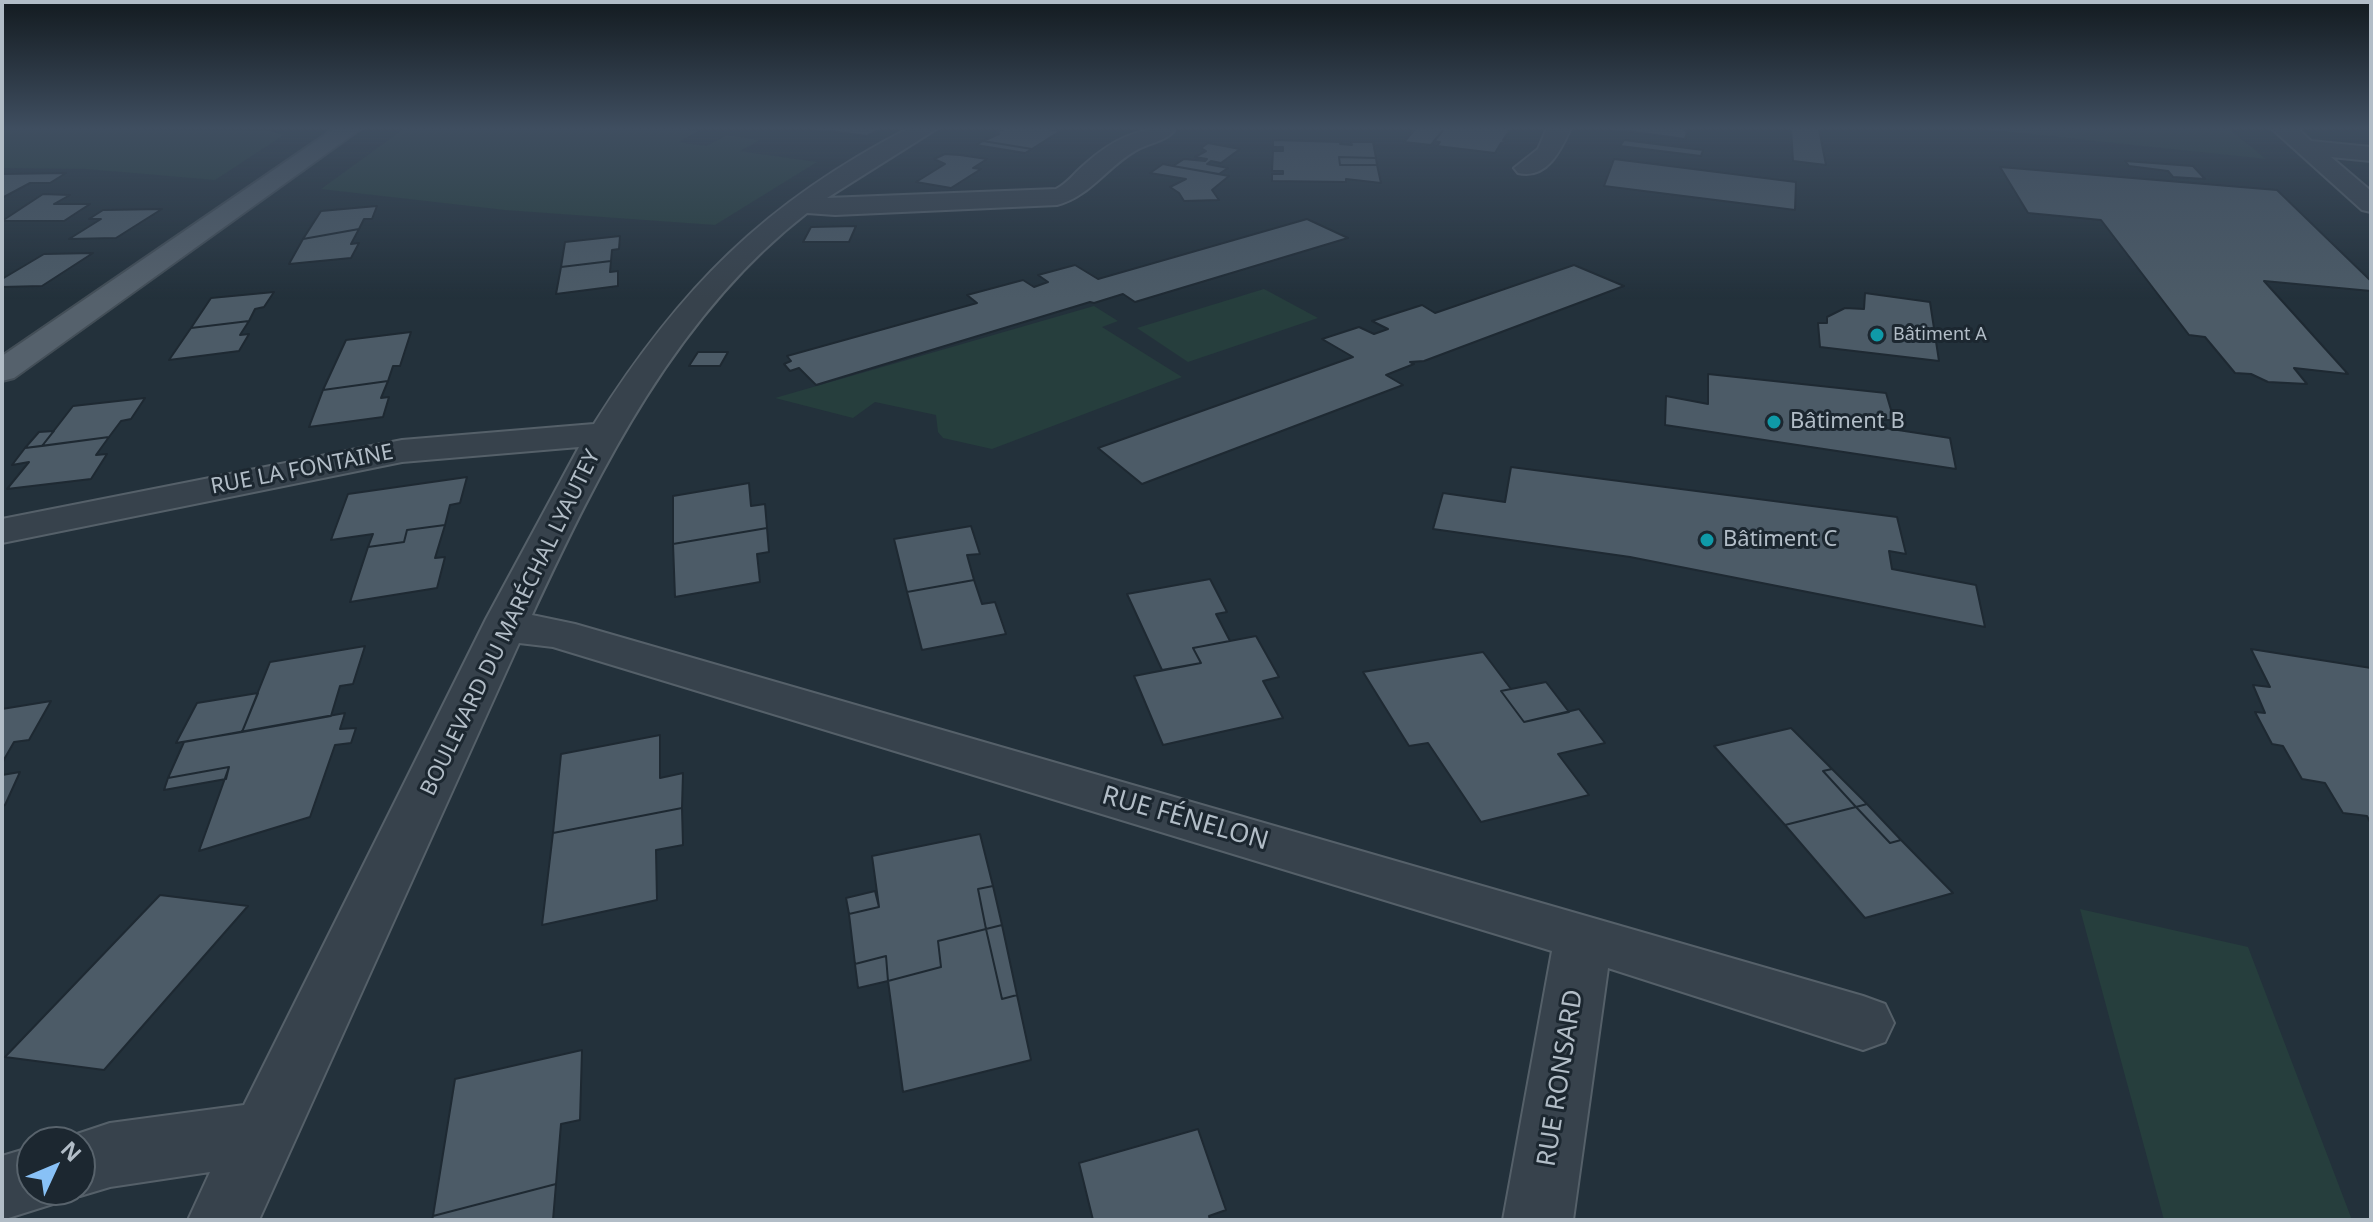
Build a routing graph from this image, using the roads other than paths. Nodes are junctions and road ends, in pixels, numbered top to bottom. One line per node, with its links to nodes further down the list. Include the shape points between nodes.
1 (269, 185): 7 (main road)
2 (828, 185): 5 (street, BOULEVARD DU MARÉCHAL LYAUTEY)
3 (1081, 185): 5 (street, via 1057,197)
4 (2348, 185): 6 (street)
5 (801, 204): 8 (street, BOULEVARD DU MARÉCHAL LYAUTEY, via 704,294)
6 (2371, 204)
7 (3, 370)
8 (605, 434): 9 (street, RUE LA FONTAINE, via 388,453); 10 (street, BOULEVARD DU MARÉCHAL LYAUTEY)
9 (2, 531)
10 (503, 630): 11 (street, RUE FÉNELON, via 559,634); 13 (street, BOULEVARD DU MARÉCHAL LYAUTEY)
11 (1583, 937): 12 (street, RUE FÉNELON); 16 (street, RUE RONSARD)
12 (1863, 1023)
13 (264, 1133): 14 (street); 15 (street, BOULEVARD DU MARÉCHAL LYAUTEY)
14 (96, 1159)
15 (223, 1220)
16 (1538, 1220)

